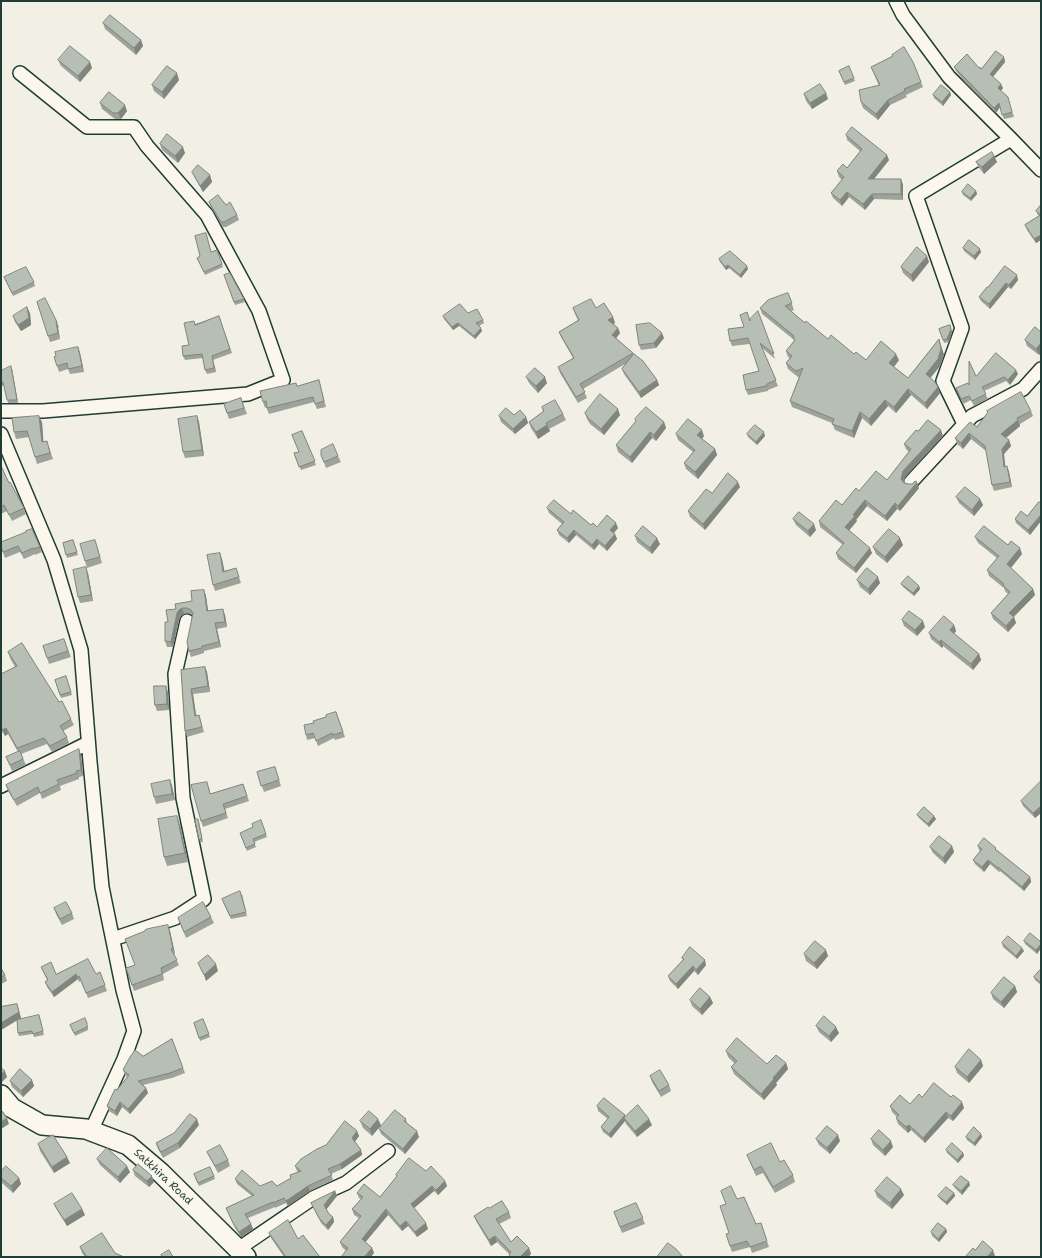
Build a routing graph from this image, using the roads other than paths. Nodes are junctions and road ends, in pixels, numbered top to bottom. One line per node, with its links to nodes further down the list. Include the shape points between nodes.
1 (896, 1): 3 (street, via 903,16 949,77)
2 (20, 73): 6 (street, via 88,127 134,127 147,146 207,214 259,311 283,380 248,394 43,411)
3 (1011, 139): 4 (street); 7 (street, via 916,196 962,328 943,381)
4 (1041, 170)
5 (1041, 369): 7 (street, via 1023,389 972,416)
6 (1, 411)
7 (964, 424): 9 (street)
8 (1, 434): 11 (street, via 54,560 81,650)
9 (911, 482)
10 (187, 621): 13 (street, via 175,674 183,798 204,899 175,918)
11 (88, 743): 12 (street); 13 (street, via 102,887)
12 (1, 786)
13 (113, 939): 15 (street, via 134,1031)
14 (1, 1095): 15 (main road, Satkhira Road, via 12,1108 42,1125)
15 (91, 1131): 17 (main road, Satkhira Road, via 128,1145 161,1173)
16 (388, 1151): 17 (street, via 346,1183 313,1198)
17 (242, 1253)

